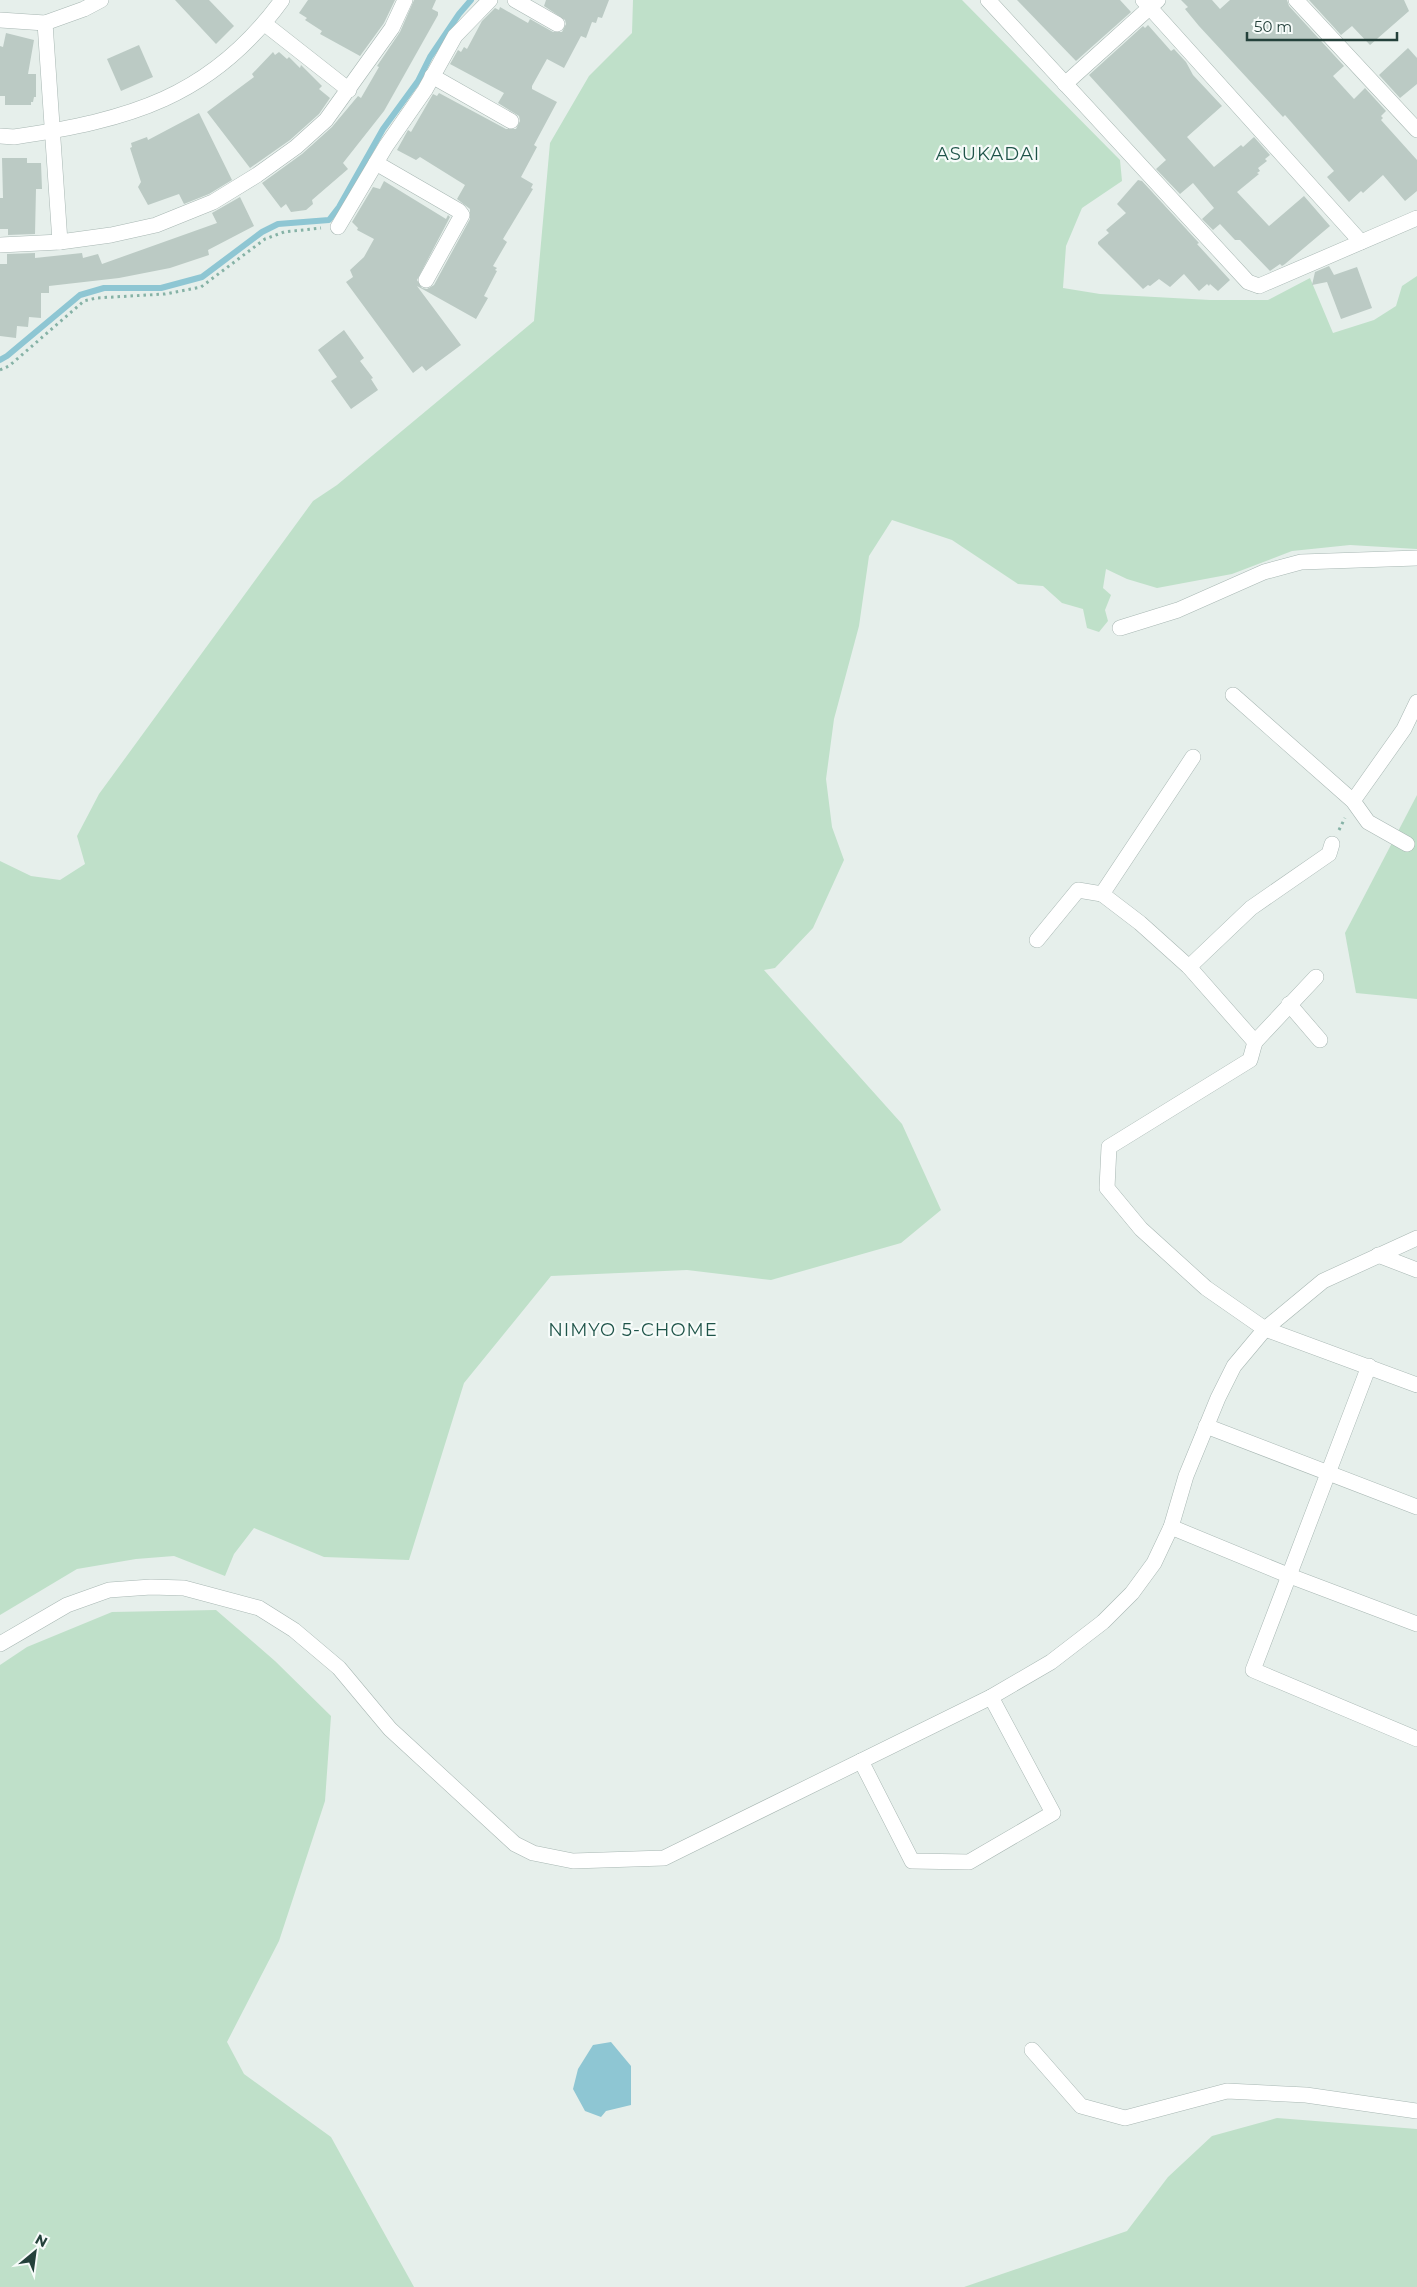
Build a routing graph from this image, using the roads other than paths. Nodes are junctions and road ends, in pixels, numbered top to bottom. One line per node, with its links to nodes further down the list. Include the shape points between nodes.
1 (101, 0): 10 (street)
2 (282, 0): 11 (street)
3 (405, 0): 15 (street, via 392,28)
4 (490, 0): 13 (street, via 455,36)
5 (515, 0): 12 (street)
6 (988, 0): 14 (street)
7 (1296, 0): 18 (street)
8 (1151, 3): 14 (street); 24 (street)
9 (0, 20): 10 (street)
10 (45, 23): 17 (street)
11 (265, 24): 15 (street); 17 (street, via 235,54 192,87 136,111)
12 (557, 24)
13 (432, 76): 16 (street); 20 (street)
14 (1065, 84): 24 (street, via 1248,282 1259,286)
15 (349, 90): 23 (street, via 326,120 296,146 213,202 156,225)
16 (512, 121)
17 (54, 130): 19 (street, via 14,137); 23 (street)
18 (1417, 130)
19 (0, 136)
20 (376, 163): 22 (street); 26 (street, via 462,215)
21 (1417, 218): 24 (street)
22 (338, 227)
23 (60, 242): 25 (street)
24 (1362, 242)
25 (0, 245)
26 (426, 280)
27 (1417, 558): 28 (street, via 1301,562 1245,580 1178,610)
28 (1120, 628)
29 (1233, 695): 32 (street)
30 (1417, 702): 32 (street, via 1404,729)
31 (1193, 757): 35 (street)
32 (1353, 801): 34 (street, via 1368,822)
33 (1332, 844): 37 (street, via 1329,854 1252,908)
34 (1407, 844)
35 (1102, 894): 36 (street, via 1078,890); 37 (street, via 1140,922)
36 (1037, 940)
37 (1189, 967): 41 (street)
38 (1316, 977): 39 (street)
39 (1289, 1004): 40 (street); 41 (street)
40 (1320, 1040)
41 (1255, 1042): 45 (street, via 1250,1060 1109,1147 1107,1188 1141,1229 1206,1288)
42 (1417, 1238): 43 (street)
43 (1378, 1255): 44 (street); 45 (street, via 1323,1281)
44 (1417, 1270)
45 (1266, 1329): 46 (street); 48 (street, via 1234,1366)
46 (1369, 1366): 47 (street); 49 (street)
47 (1417, 1385)
48 (1206, 1426): 49 (street); 51 (street)
49 (1327, 1472): 50 (street); 52 (street)
50 (1417, 1507)
51 (1170, 1527): 52 (street); 55 (street, via 1154,1563 1132,1593 1103,1622 1050,1662)
52 (1290, 1576): 53 (street); 56 (street, via 1253,1670)
53 (1417, 1624)
54 (0, 1644): 57 (street, via 67,1605 109,1590 184,1588 259,1608 294,1630 339,1668 390,1728 515,1844 533,1853 573,1861 664,1858)
55 (991, 1697): 57 (street); 57 (street, via 1053,1813 970,1862 912,1861)
56 (1417, 1739)
57 (861, 1762)
58 (1032, 2050): 59 (street, via 1081,2106 1125,2118 1227,2091 1306,2095)
59 (1417, 2111)

